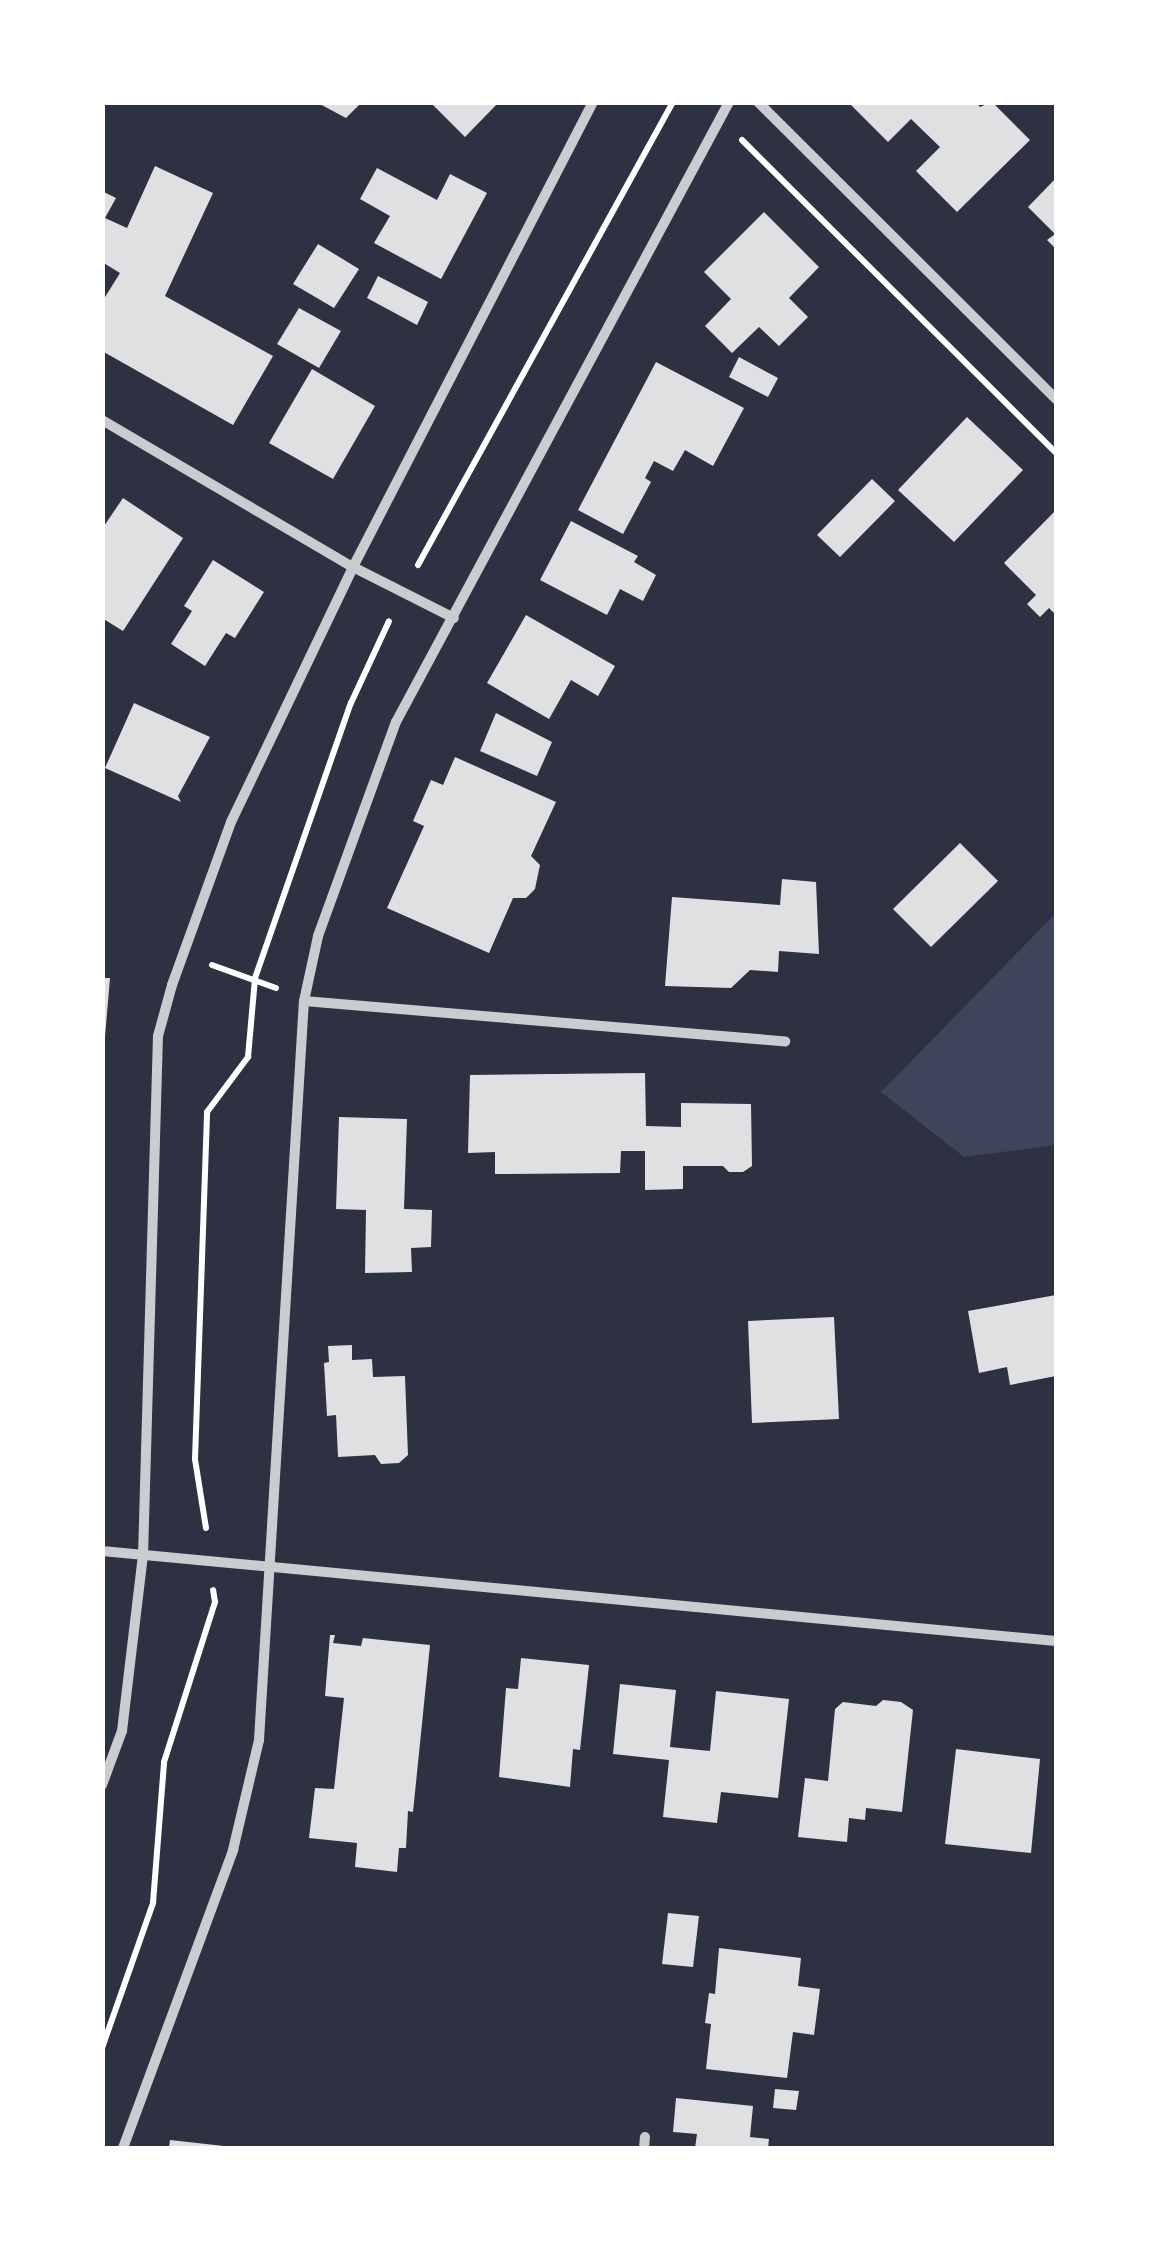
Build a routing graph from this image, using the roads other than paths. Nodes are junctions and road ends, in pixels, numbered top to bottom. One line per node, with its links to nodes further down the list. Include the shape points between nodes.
1 (593, 102): 6 (street)
2 (729, 102): 7 (street)
3 (758, 102): 4 (street)
4 (1056, 399)
5 (102, 420): 6 (street)
6 (353, 568): 7 (street); 11 (street, via 231,822 158,1036)
7 (454, 618): 8 (street, via 396,722 318,936)
8 (304, 1001): 9 (street); 12 (street)
9 (785, 1042)
10 (102, 1551): 11 (street)
11 (143, 1556): 12 (street); 14 (street, via 122,1731)
12 (272, 1567): 13 (street); 15 (street, via 260,1740 233,1850)
13 (1056, 1641)
14 (102, 1784)
15 (122, 2148)

